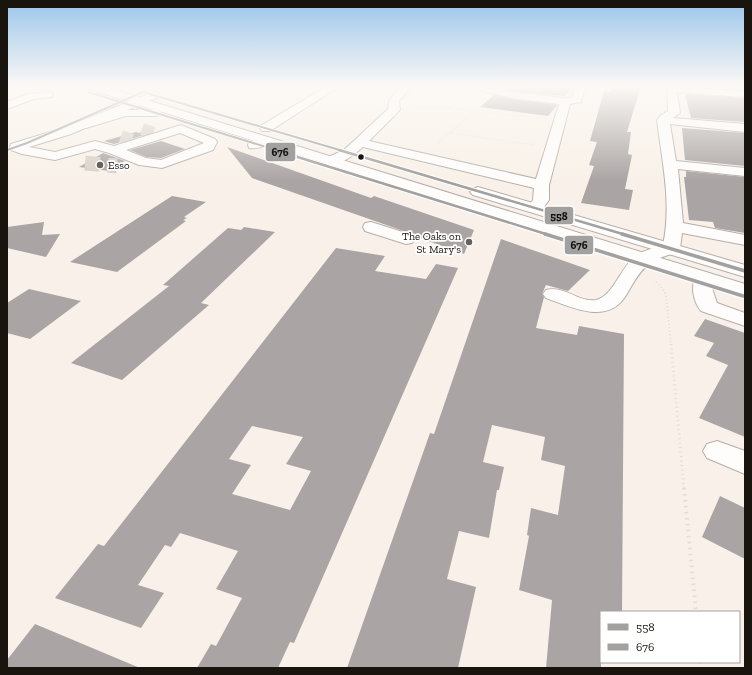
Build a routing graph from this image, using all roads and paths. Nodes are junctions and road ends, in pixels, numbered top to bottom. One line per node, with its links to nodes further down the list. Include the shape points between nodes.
1 (87, 118): 24 (main road)
2 (99, 118): 16 (main road)
3 (108, 118): 16 (main road)
4 (174, 118): 15 (main road)
5 (175, 118): 15 (main road)
6 (202, 118): 21 (main road)
7 (291, 118): 21 (main road)
8 (386, 118): 22 (main road)
9 (468, 118): 19 (path)
10 (536, 118): 14 (path)
11 (560, 118): 14 (main road)
12 (664, 118): 13 (main road)
13 (662, 120): 18 (main road); 33 (main road)
14 (559, 121): 25 (main road)
15 (184, 123): 17 (main road); 21 (main road, via 203,122); 26 (main road); 32 (main road, via 211,142 208,147)
16 (86, 124): 24 (main road)
17 (144, 125)
18 (745, 128)
19 (450, 133): 25 (path); 29 (path)
20 (110, 136): 23 (main road, via 89,143)
21 (262, 138): 27 (main road); 30 (main road)
22 (359, 142): 27 (main road); 29 (main road)
23 (95, 145): 26 (main road); 28 (main road)
24 (17, 147): 28 (main road)
25 (552, 147): 36 (main road)
26 (114, 150): 32 (main road, via 144,162)
27 (349, 153): 30 (main road); 37 (main road)
28 (55, 156): 31 (main road)
29 (422, 157): 36 (main road)
30 (331, 161): 43 (main road)
31 (78, 162)
32 (162, 164): 34 (main road, via 140,169)
33 (669, 164): 35 (main road); 38 (main road)
34 (117, 166)
35 (745, 172)
36 (542, 185): 37 (main road, via 541,200)
37 (535, 208): 42 (main road)
38 (675, 226): 41 (main road); 42 (main road)
39 (371, 227): 40 (main road)
40 (406, 239)
41 (745, 240)
42 (671, 248): 43 (main road); 44 (main road)
43 (643, 259): 46 (main road); 48 (main road, via 612,301 598,306 587,306)
44 (745, 271)
45 (652, 278): 52 (path, via 666,295)
46 (704, 278): 47 (main road); 49 (main road, via 702,288 708,307)
47 (745, 290)
48 (553, 294)
49 (745, 320)
50 (717, 451): 51 (main road)
51 (745, 463)
52 (696, 611)

